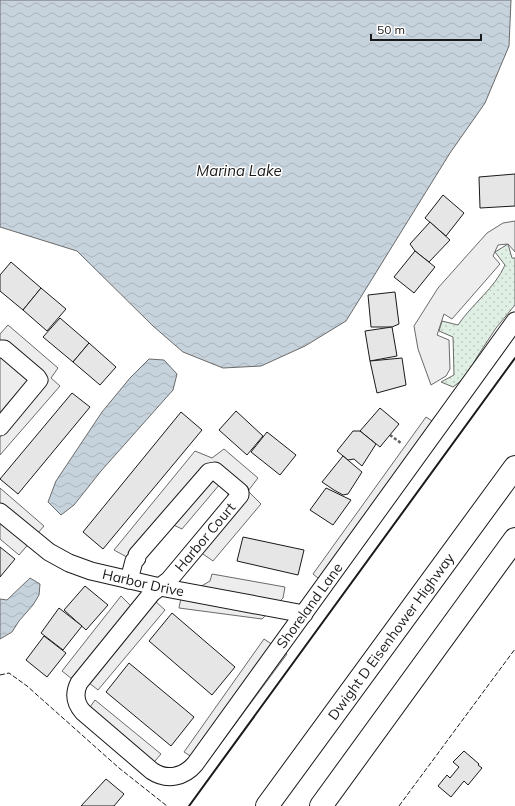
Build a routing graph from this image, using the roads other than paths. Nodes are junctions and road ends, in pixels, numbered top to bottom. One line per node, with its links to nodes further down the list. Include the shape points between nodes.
1 (515, 321): 9 (street, Shoreland Lane)
2 (0, 349): 3 (street, via 39,380)
3 (0, 427)
4 (515, 467): 11 (highway, Dwight D Eisenhower Highway)
5 (0, 512): 7 (street, Harbor Drive, via 43,548 65,561 91,571)
6 (515, 539): 12 (highway)
7 (129, 580): 8 (street, Harbor Drive); 8 (street, Harbor Court, via 138,555 209,472 215,471 240,492 240,495 169,580)
8 (160, 586): 9 (street, Harbor Drive); 10 (street, Harbor Court, via 79,683)
9 (304, 614): 10 (street, Shoreland Lane, via 195,764 175,777 165,777 152,771 82,712)
10 (76, 698)
11 (268, 806)
12 (321, 806)

